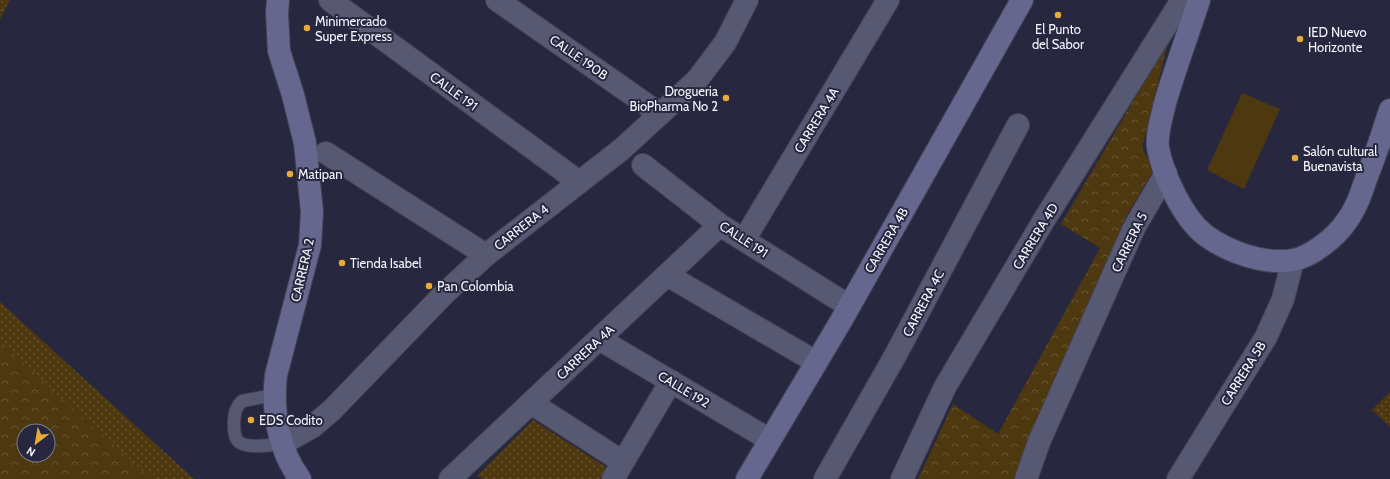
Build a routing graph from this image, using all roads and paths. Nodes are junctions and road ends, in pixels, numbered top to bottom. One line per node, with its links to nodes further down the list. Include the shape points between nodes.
1 (278, 0): 25 (main road, CARRERA 2, via 279,51 305,143 312,212 310,245 276,375)
2 (330, 0): 15 (street, CALLE 191)
3 (497, 0): 10 (street, CALLE 190B)
4 (747, 0): 10 (street, CARRERA 4, via 724,43 697,80)
5 (888, 0): 17 (street, CARRERA 4A)
6 (1022, 0): 21 (main road, CARRERA 4B)
7 (1182, 0): 34 (street, CARRERA 4D, via 1044,220 949,380)
8 (1199, 0): 14 (main road, via 1160,122 1158,147)
9 (1390, 110): 19 (main road, via 1356,205 1346,223 1329,241 1309,254)
10 (660, 114): 15 (street, CARRERA 4, via 622,149)
11 (1018, 125): 33 (street, CARRERA 4C, via 895,356)
12 (326, 153): 18 (street)
13 (643, 165): 16 (street, CALLE 191)
14 (1166, 173): 19 (main road, via 1185,213 1204,234 1240,254 1265,260); 35 (street, CARRERA 5, via 1134,228 1038,442)
15 (579, 182): 18 (street, CARRERA 4)
16 (720, 225): 17 (street, CALLE 191); 20 (street, CARRERA 4A)
17 (744, 240): 21 (street, CALLE 191)
18 (486, 255): 28 (street, CARRERA 4, via 444,294 332,410 312,427)
19 (1293, 260): 36 (street, CARRERA 5B, via 1283,299 1266,337)
20 (667, 275): 22 (street, CARRERA 4A); 23 (street)
21 (849, 306): 23 (main road, CARRERA 4B)
22 (599, 339): 24 (street, CALLE 192); 26 (street, CARRERA 4A)
23 (816, 362): 27 (main road, CARRERA 4B)
24 (671, 381): 27 (street, CALLE 192); 29 (street)
25 (274, 395): 28 (main road, CARRERA 2, via 275,414); 28 (lane, via 242,401 234,413 234,434 238,442 247,446)
26 (531, 403): 29 (street); 30 (street, CARRERA 4A)
27 (770, 440): 32 (main road, CARRERA 4B)
28 (282, 444): 31 (main road, CARRERA 2)
29 (618, 471)
30 (454, 478)
31 (300, 479)
32 (747, 479)
33 (825, 479)
34 (902, 479)
35 (1026, 479)
36 (1178, 479)

